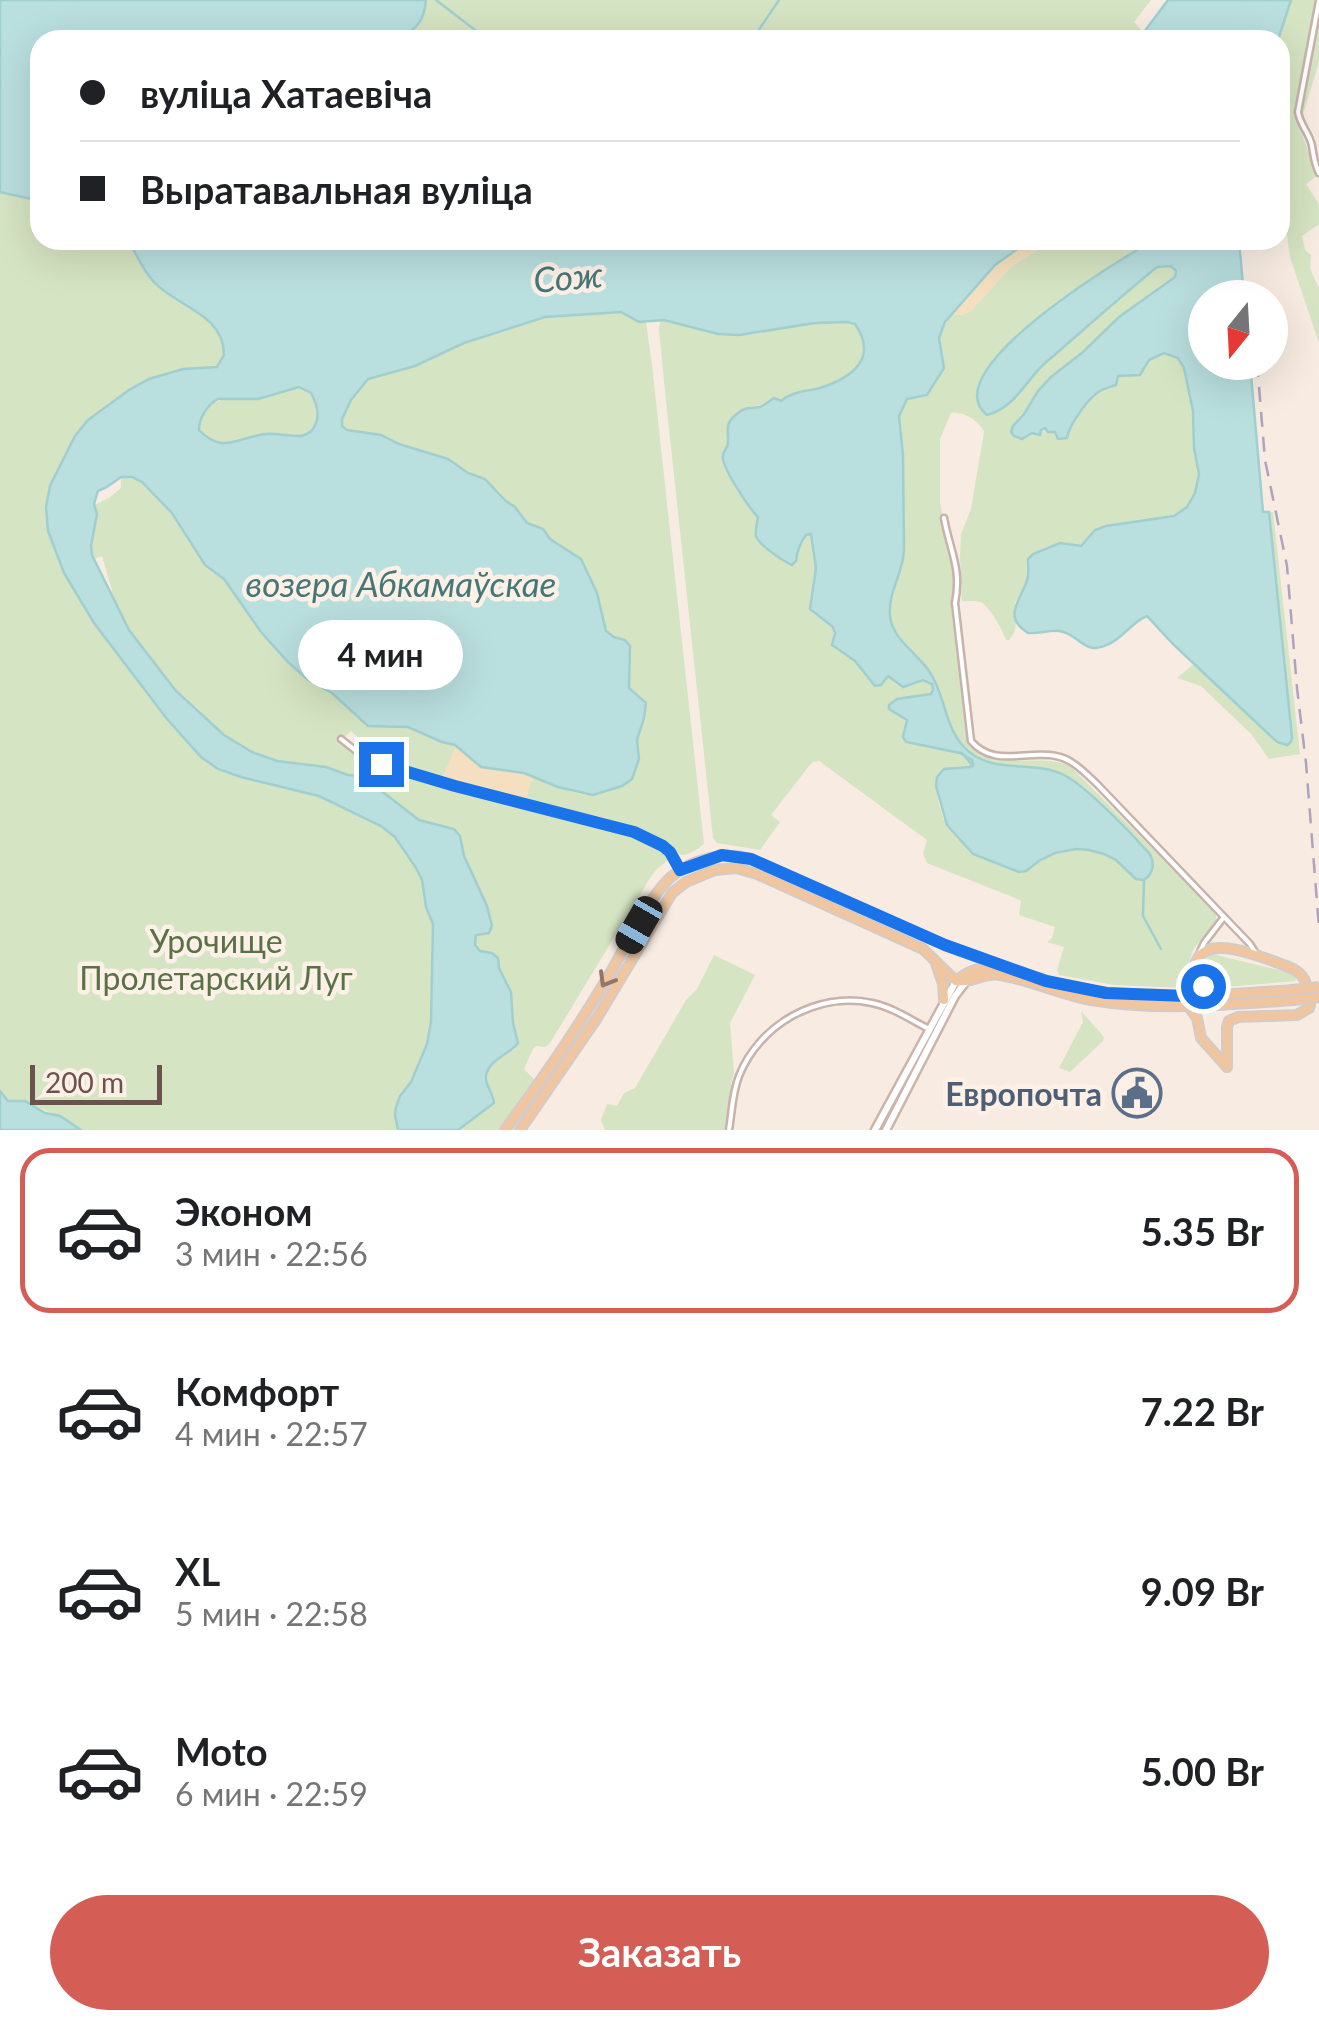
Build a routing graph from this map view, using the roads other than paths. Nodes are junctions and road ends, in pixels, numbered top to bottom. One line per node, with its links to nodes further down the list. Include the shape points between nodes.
1 (1319, 1): 2 (street, via 1298,112)
2 (1316, 144): 3 (street, via 1312,156)
3 (1319, 174)
4 (944, 518): 7 (street, via 959,576 970,741 991,756 1072,762)
5 (341, 739): 6 (street, via 381,764 634,832 663,846)
6 (680, 870): 8 (main road, via 711,857 744,857); 24 (main road, one-way to 24, via 660,889 588,1011)
7 (1224, 916): 11 (street); 12 (street)
8 (889, 920): 9 (main road); 13 (main road)
9 (884, 931): 10 (main road); 25 (main road, via 745,870 715,870 686,882 667,899)
10 (931, 955): 15 (main road); 19 (main road)
11 (1199, 956): 12 (main road, via 1222,947); 14 (main road)
12 (1257, 956): 22 (main road, via 1304,976 1309,1008 1296,1015 1232,1018 1228,1067 1200,1038)
13 (1010, 970): 15 (main road, via 977,969); 21 (main road, via 1077,988)
14 (1194, 971): 20 (main road); 21 (main road)
15 (961, 982): 19 (main road); 21 (main road, via 999,974 1092,1000 1139,1006); 23 (main road)
16 (1319, 987): 17 (main road, bridge)
17 (1292, 995): 18 (main road, bridge); 20 (main road)
18 (1319, 997)
19 (944, 1000): 23 (main road)
20 (1219, 1000): 21 (main road); 22 (main road)
21 (1188, 1001): 22 (main road)
22 (1198, 1026)
23 (932, 1031): 26 (street, via 869,1002 795,1014 766,1033 746,1062); 27 (main road); 28 (main road)
24 (505, 1130)
25 (520, 1130)
26 (730, 1130)
27 (875, 1130)
28 (886, 1130)

